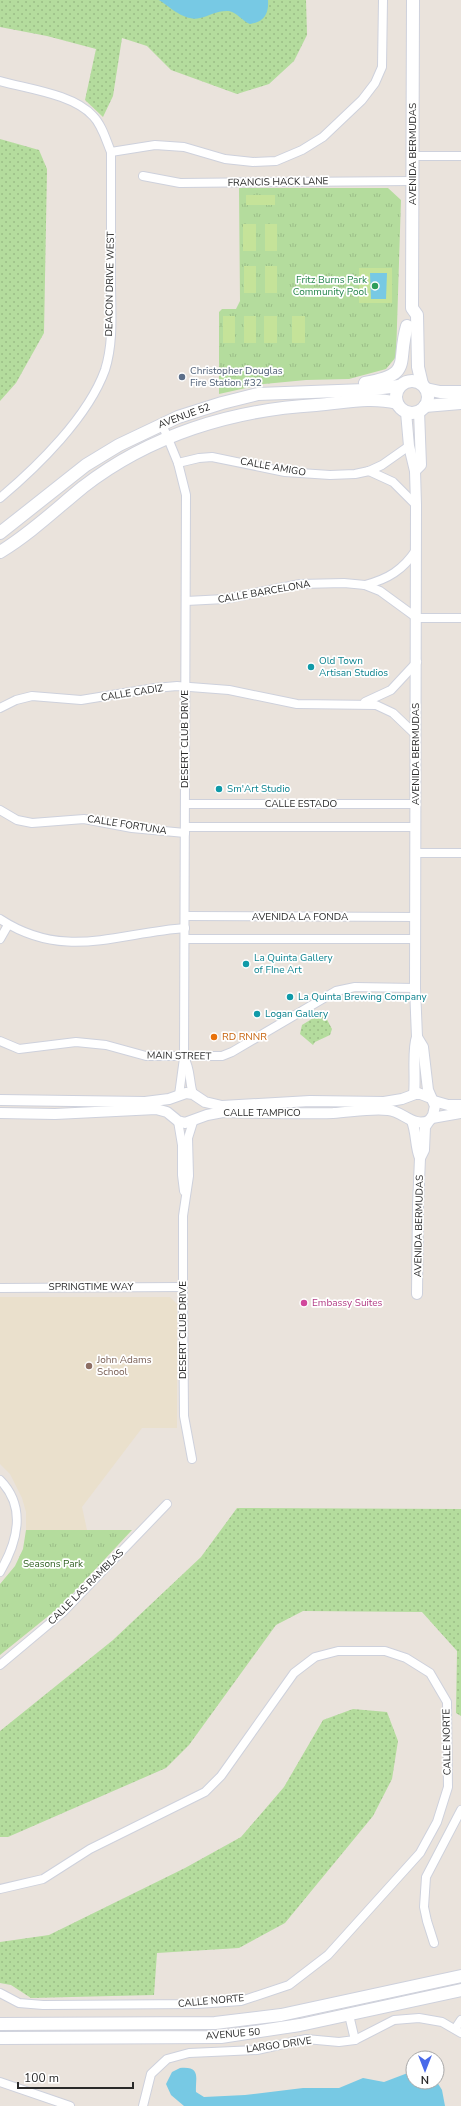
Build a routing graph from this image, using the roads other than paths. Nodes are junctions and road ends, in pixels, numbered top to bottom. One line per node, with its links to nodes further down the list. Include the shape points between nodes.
1 (383, 0): 4 (street, via 382,67 375,83 362,100 323,137 302,150 276,161 252,162 224,159 184,147 155,145)
2 (413, 0): 5 (main road, AVENIDA BERMUDAS)
3 (0, 81): 4 (street, via 79,104 93,116)
4 (111, 152): 25 (street, DEACON DRIVE WEST, via 111,334 105,369 89,400 66,433)
5 (413, 156): 6 (street); 8 (main road, AVENIDA BERMUDAS)
6 (461, 156)
7 (143, 176): 8 (street, FRANCIS HACK LANE, via 180,183)
8 (413, 180): 9 (main road, AVENIDA BERMUDAS)
9 (412, 308): 10 (main road, AVENIDA BERMUDAS, via 406,315); 12 (main road, AVENIDA BERMUDAS, via 417,315 418,367)
10 (407, 326): 11 (main road, AVENIDA BERMUDAS, via 409,362); 13 (main road, via 403,338 403,360 391,377 365,383 330,386)
11 (402, 384): 12 (main road, via 414,381); 13 (main road, AVENUE 52, via 364,390); 15 (main road, via 396,394)
12 (424, 387): 14 (main road, via 440,392); 17 (main road, via 428,397)
13 (323, 391): 19 (main road, AVENUE 52, via 258,394 222,403)
14 (461, 392)
15 (397, 403): 18 (main road); 20 (main road, AVENUE 52, via 383,399 367,399 256,411 220,419)
16 (461, 403): 17 (main road)
17 (422, 408): 18 (main road); 24 (street, AVENIDA BERMUDAS, via 421,465)
18 (406, 412): 21 (street, AVENIDA BERMUDAS)
19 (162, 424): 20 (street, DESERT CLUB DRIVE); 27 (main road, AVENUE 52, via 118,445 86,465)
20 (168, 438): 22 (street, DESERT CLUB DRIVE); 29 (main road, AVENUE 52, via 118,463 84,486)
21 (408, 446): 23 (street, CALLE AMIGO); 24 (street, AVENIDA BERMUDAS)
22 (178, 463): 23 (street, CALLE AMIGO, via 212,457 303,474 348,474); 31 (street, DESERT CLUB DRIVE, via 186,495)
23 (369, 471): 26 (street, via 393,482)
24 (415, 471): 26 (street, AVENIDA BERMUDAS)
25 (0, 498)
26 (416, 505): 28 (street, AVENIDA BERMUDAS)
27 (0, 533)
28 (416, 550): 30 (street, CALLE BARCELONA, via 399,571 380,581); 32 (street, AVENIDA BERMUDAS)
29 (0, 552)
30 (365, 585): 31 (street, CALLE BARCELONA, via 300,584 225,599); 32 (street, CALLE BARCELONA, via 380,591)
31 (186, 601): 35 (street, DESERT CLUB DRIVE)
32 (417, 618): 33 (street); 34 (street, AVENIDA BERMUDAS)
33 (461, 618)
34 (416, 662): 36 (street, CALLE CADIZ, via 391,690); 38 (street, AVENIDA BERMUDAS)
35 (185, 688): 36 (street, CALLE CADIZ, via 229,690 297,704); 37 (street, CALLE CADIZ, via 155,688 81,700 32,696); 39 (street, DESERT CLUB DRIVE)
36 (362, 703): 38 (street, CALLE CADIZ, via 386,708 399,717)
37 (0, 708)
38 (416, 735): 40 (street, AVENIDA BERMUDAS)
39 (185, 804): 40 (street, CALLE ESTADO); 43 (street, DESERT CLUB DRIVE)
40 (416, 804): 42 (street, AVENIDA BERMUDAS)
41 (0, 810): 43 (street, CALLE FORTUNA, via 18,820 32,822 84,819 132,828)
42 (416, 827): 43 (street); 44 (street, AVENIDA BERMUDAS)
43 (185, 830): 46 (street, DESERT CLUB DRIVE)
44 (416, 853): 45 (street); 47 (street, AVENIDA BERMUDAS)
45 (461, 853)
46 (185, 916): 47 (street, AVENIDA LA FONDA); 50 (street, DESERT CLUB DRIVE)
47 (416, 917): 53 (street, AVENIDA BERMUDAS)
48 (0, 919): 49 (street)
49 (8, 925): 50 (street, via 37,937 75,943); 51 (street)
50 (185, 928): 52 (street, DESERT CLUB DRIVE)
51 (0, 939)
52 (185, 939): 53 (street); 57 (street, DESERT CLUB DRIVE)
53 (416, 939): 54 (street, AVENIDA BERMUDAS)
54 (415, 988): 55 (street, AVENIDA BERMUDAS); 57 (street, MAIN STREET, via 344,988 232,1052 212,1057)
55 (417, 1037): 58 (street, AVENIDA BERMUDAS, via 414,1044 416,1076); 61 (street, AVENIDA BERMUDAS, via 423,1047 428,1090)
56 (0, 1041): 57 (street, MAIN STREET, via 19,1049 76,1042 106,1045 146,1056)
57 (184, 1058): 59 (street, DESERT CLUB DRIVE); 60 (street, DESERT CLUB DRIVE, via 189,1066 191,1087)
58 (412, 1095): 60 (street, CALLE TAMPICO, via 384,1102 310,1101 222,1106 205,1102); 61 (street, CALLE TAMPICO, via 423,1093); 71 (street, AVENIDA BERMUDAS, via 407,1100 405,1109)
59 (177, 1096): 60 (street, CALLE TAMPICO, via 186,1093); 63 (street, CALLE TAMPICO, via 145,1102); 68 (street, DESERT CLUB DRIVE, via 171,1107)
60 (195, 1096): 70 (street, DESERT CLUB DRIVE, via 201,1109)
61 (432, 1099): 64 (street, CALLE TAMPICO, via 448,1105); 69 (street, AVENIDA BERMUDAS, via 435,1111)
62 (0, 1100): 63 (street, CALLE TAMPICO)
63 (57, 1100): 65 (street)
64 (461, 1105)
65 (0, 1106)
66 (461, 1113): 69 (street, CALLE TAMPICO)
67 (0, 1114): 68 (street, CALLE TAMPICO, via 156,1109 167,1112)
68 (176, 1119): 70 (street, CALLE TAMPICO, via 185,1123); 73 (street, DESERT CLUB DRIVE, via 182,1145 182,1176)
69 (431, 1119): 71 (street, CALLE TAMPICO, via 419,1123); 72 (street, AVENIDA BERMUDAS, via 425,1127 424,1150)
70 (195, 1120): 71 (street, CALLE TAMPICO, via 223,1112 332,1113 387,1110 402,1114); 73 (street, DESERT CLUB DRIVE, via 188,1138 189,1176)
71 (411, 1120): 72 (street, AVENIDA BERMUDAS, via 416,1131 416,1150)
72 (420, 1158): 76 (street, AVENIDA BERMUDAS)
73 (186, 1200): 74 (street, DESERT CLUB DRIVE, via 183,1216)
74 (183, 1287): 75 (street, SPRINGTIME WAY); 77 (street, DESERT CLUB DRIVE, via 184,1416)
75 (0, 1288)
76 (417, 1294)
77 (192, 1459)
78 (0, 1480): 80 (street, via 7,1487 14,1504 18,1530 11,1554)
79 (167, 1504): 81 (street, CALLE LAS RAMBLAS, via 62,1613)
80 (0, 1572)
81 (0, 1665)
82 (461, 1810): 84 (street, via 426,1877 424,1907)
83 (0, 1889): 87 (street, CALLE NORTE, via 43,1880 90,1849 205,1792 221,1776 294,1673 315,1657 338,1651 385,1652 406,1658 430,1673 447,1702 448,1787 436,1822 420,1853 328,1955 289,1985 241,2001 197,2004 44,2005 19,2003)
84 (434, 1943)
85 (461, 1976): 88 (main road, AVENUE 50)
86 (461, 1990): 89 (main road, AVENUE 50)
87 (0, 1993)
88 (346, 2001): 89 (main road); 91 (main road, AVENUE 50, via 281,2015 215,2023)
89 (349, 2015): 93 (main road, AVENUE 50, via 267,2031 221,2036); 94 (street)
90 (461, 2020): 92 (street)
91 (0, 2024)
92 (458, 2031): 94 (street, LARGO DRIVE, via 442,2022 419,2018 394,2020)
93 (0, 2038)
94 (355, 2040): 97 (street, LARGO DRIVE, via 339,2042 306,2039 257,2050 188,2054 167,2059 151,2074)
95 (0, 2082): 96 (street)
96 (70, 2106)
97 (143, 2106)

